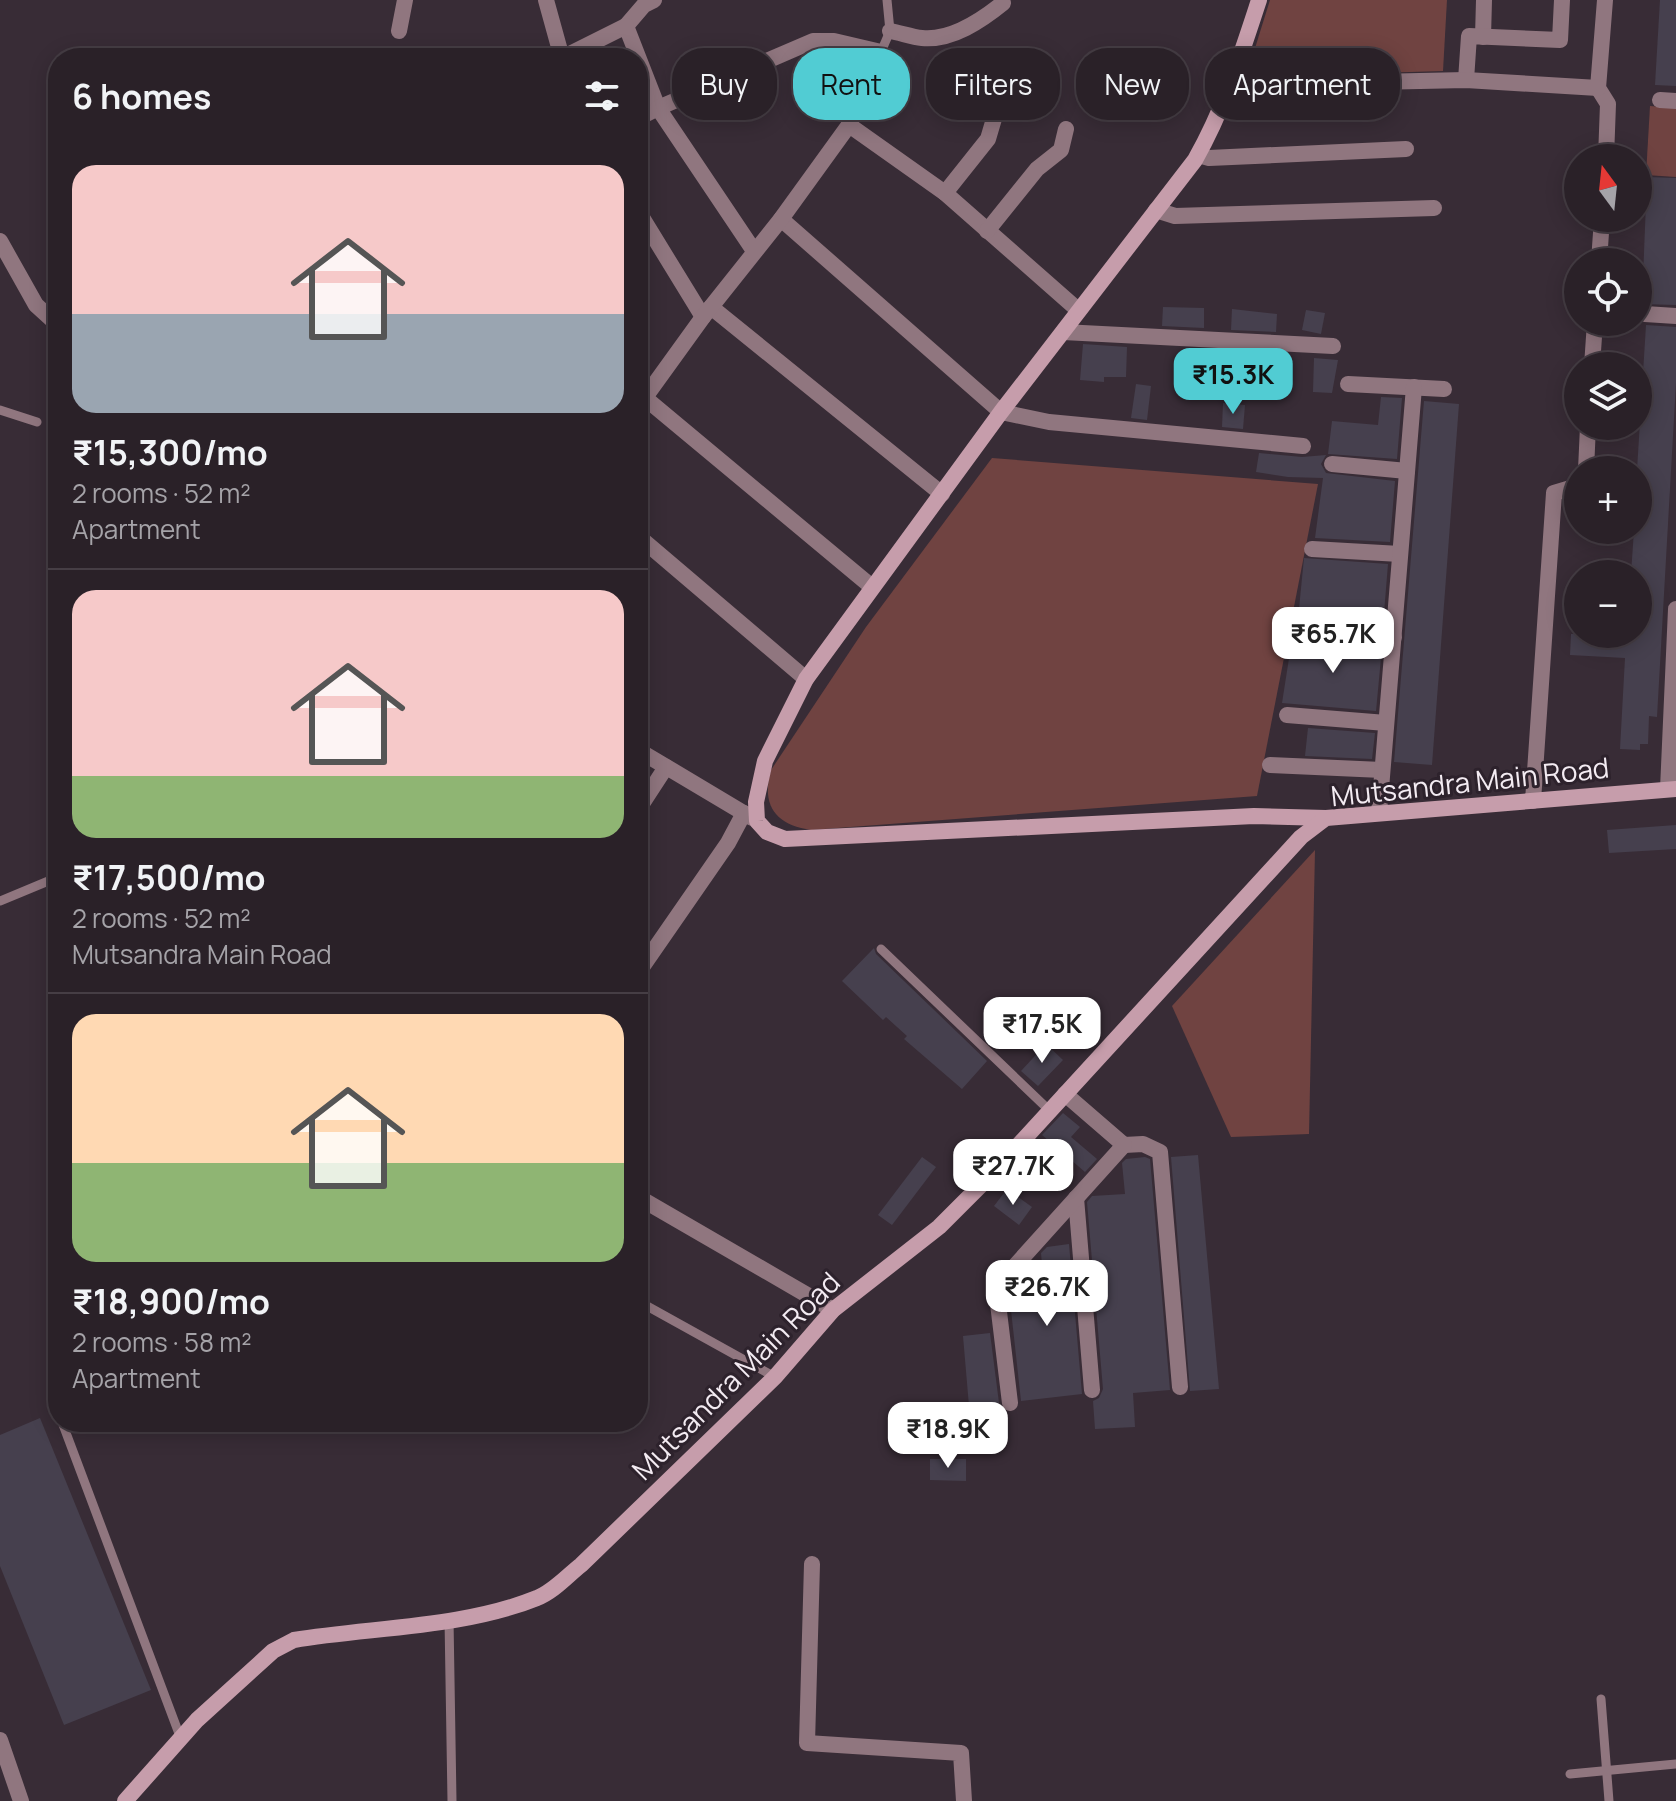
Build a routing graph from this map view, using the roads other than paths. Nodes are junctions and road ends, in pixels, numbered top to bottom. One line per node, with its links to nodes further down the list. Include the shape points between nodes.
1 (405, 0): 11 (street)
2 (546, 0): 14 (street)
3 (654, 0): 10 (street)
4 (887, 0): 12 (lane)
5 (1259, 0): 20 (street)
6 (1484, 0): 13 (street)
7 (1562, 0): 13 (street, via 1560,40)
8 (1605, 0): 25 (street)
9 (1003, 3): 12 (street, via 953,33 925,38)
10 (626, 26): 15 (street); 16 (street)
11 (399, 31)
12 (890, 31): 19 (lane)
13 (1483, 37): 22 (street, via 1469,36)
14 (559, 48)
15 (582, 48)
16 (635, 48)
17 (797, 48): 18 (street, via 834,41)
18 (864, 48)
19 (883, 48)
20 (1243, 48)
21 (793, 50): 26 (street)
22 (1466, 80): 23 (street); 25 (street)
23 (1400, 81)
24 (648, 82): 26 (street)
25 (1598, 88): 33 (street, via 1608,104)
26 (658, 108): 27 (street); 43 (street)
27 (648, 113)
28 (851, 120): 31 (street)
29 (994, 120): 36 (street, via 988,139)
30 (1217, 120): 35 (street)
31 (849, 125): 36 (street); 39 (street)
32 (1066, 129): 41 (street, via 1061,150 1037,169)
33 (1607, 144)
34 (1406, 149): 35 (street)
35 (1198, 155): 38 (street)
36 (945, 193): 41 (street)
37 (1434, 208): 38 (street, via 1175,216)
38 (1156, 210): 44 (street)
39 (781, 219): 43 (street); 57 (street)
40 (648, 226): 45 (street)
41 (987, 231): 44 (street)
42 (0, 241): 47 (street, via 36,305)
43 (754, 251): 45 (street)
44 (1078, 310): 49 (street)
45 (707, 312): 54 (street); 63 (street)
46 (1652, 314): 48 (street)
47 (48, 316)
48 (1676, 316)
49 (1063, 332): 50 (street); 57 (street)
50 (1333, 346)
51 (1348, 384): 52 (street)
52 (1414, 387): 53 (street); 61 (street)
53 (1444, 389)
54 (648, 395)
55 (648, 408): 67 (street)
56 (0, 410): 58 (lane)
57 (1001, 412): 59 (street, via 1049,422); 63 (street)
58 (37, 422)
59 (1303, 446)
60 (1332, 464): 61 (street)
61 (1407, 471): 66 (street)
62 (1564, 490): 80 (street, via 1554,493)
63 (942, 494): 67 (street)
64 (648, 545): 71 (street)
65 (1312, 549): 66 (street)
66 (1400, 554): 70 (street)
67 (872, 587): 71 (street)
68 (1676, 609): 78 (street)
69 (1297, 630): 70 (street)
70 (1394, 637): 73 (street)
71 (806, 679): 82 (street, via 765,761)
72 (1287, 715): 73 (street)
73 (1386, 723): 77 (street)
74 (648, 756): 76 (street)
75 (1270, 765): 77 (street)
76 (666, 767): 79 (street); 82 (street)
77 (1382, 770): 81 (street)
78 (1672, 789): 80 (street, Mutsandra Main Road)
79 (648, 795)
80 (1533, 801): 81 (street, Mutsandra Main Road)
81 (1379, 813): 83 (street, Mutsandra Main Road)
82 (750, 817): 83 (street, via 785,839 1254,816); 87 (street)
83 (1326, 818): 88 (street, Mutsandra Main Road, via 1301,837)
84 (48, 881): 85 (lane)
85 (0, 901)
86 (881, 949): 89 (lane)
87 (648, 959)
88 (1065, 1094): 89 (street, Mutsandra Main Road); 90 (street)
89 (1050, 1111): 94 (street, Mutsandra Main Road, via 939,1227)
90 (1124, 1145): 91 (street); 96 (street, via 1143,1144 1160,1152)
91 (1076, 1198): 97 (street); 98 (street, via 996,1287)
92 (648, 1203): 94 (street)
93 (648, 1307): 95 (lane)
94 (833, 1310): 95 (street, Mutsandra Main Road)
95 (775, 1377): 101 (street, Mutsandra Main Road, via 558,1584 540,1597)
96 (1180, 1387)
97 (1092, 1390)
98 (1010, 1403)
99 (66, 1432): 103 (lane)
100 (812, 1564): 111 (street, via 807,1743 961,1753)
101 (449, 1619): 103 (street, Mutsandra Main Road, via 294,1640 273,1651); 110 (lane)
102 (1601, 1699): 106 (lane)
103 (181, 1739): 109 (street, Mutsandra Main Road)
104 (0, 1740): 108 (street)
105 (1676, 1764): 106 (lane)
106 (1606, 1771): 107 (lane); 112 (lane)
107 (1570, 1774)
108 (21, 1801)
109 (125, 1801)
110 (452, 1801)
111 (964, 1801)
112 (1609, 1801)

